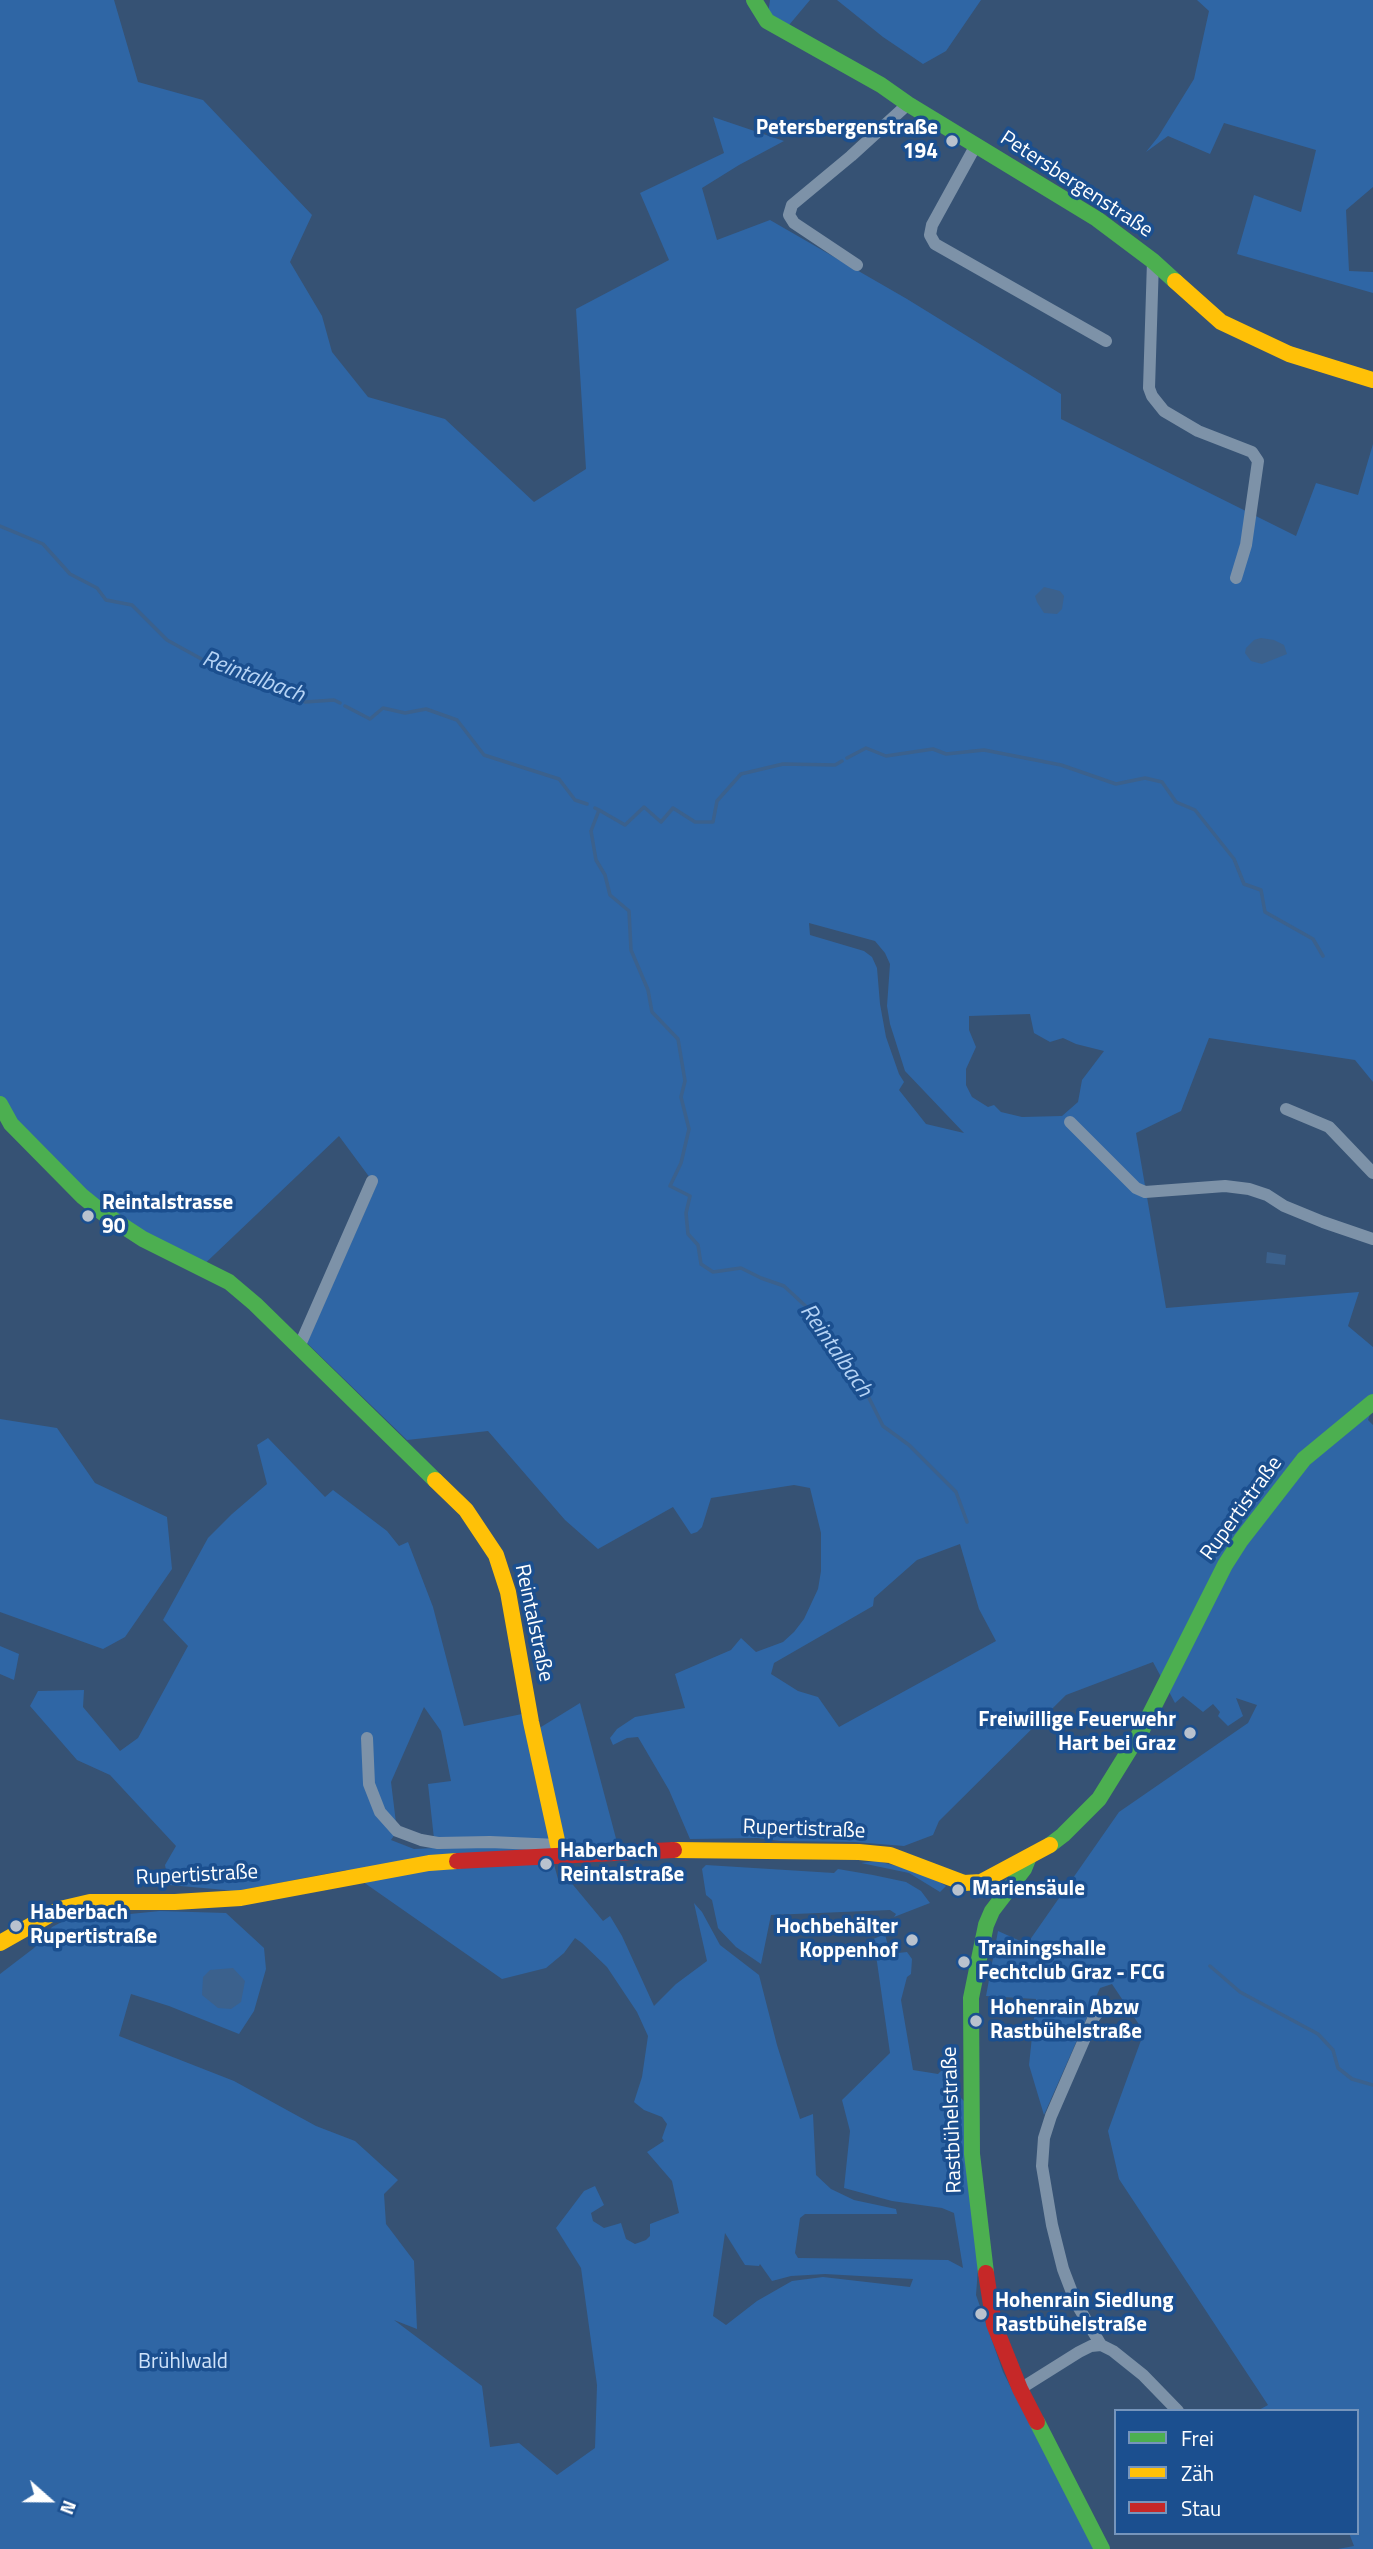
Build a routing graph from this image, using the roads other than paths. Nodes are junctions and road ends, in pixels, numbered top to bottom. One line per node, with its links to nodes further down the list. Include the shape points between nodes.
1 (754, 0): 2 (street, Petersbergenstraße, via 767,21)
2 (908, 104): 3 (street, Petersbergenstraße); 5 (street, via 792,205 789,215 794,223)
3 (976, 145): 4 (street, Petersbergenstraße, via 1097,219); 6 (street, Petersbergenstraße, via 932,225 930,235 935,244)
4 (1153, 261): 7 (street, Petersbergenstraße, via 1221,322 1289,354); 8 (street, Petersbergenstraße, via 1149,388 1153,398 1164,411 1252,452 1258,461 1246,545)
5 (857, 265)
6 (1106, 341)
7 (1373, 380)
8 (1236, 578)
9 (0, 1104): 12 (street, Reintalstraße)
10 (1286, 1110): 13 (street, via 1329,1127)
11 (1070, 1122): 15 (street, via 1145,1192 1224,1186 1249,1189)
12 (6, 1125): 16 (street, Reintalstraße, via 103,1213 143,1239 229,1282)
13 (1373, 1173)
14 (372, 1181): 16 (street)
15 (1373, 1240)
16 (300, 1345): 19 (street, Reintalstraße, via 466,1510 496,1555 508,1592 531,1721)
17 (1373, 1402): 20 (street, Rupertistraße, via 1304,1459 1258,1515 1225,1565 1110,1784 1063,1835)
18 (367, 1738): 19 (street, via 369,1784 380,1812 397,1831 438,1843 490,1842)
19 (562, 1851): 20 (street, Rupertistraße, via 875,1853 972,1883); 21 (street, Rupertistraße, via 429,1863 241,1898 90,1902 60,1909)
20 (1028, 1858): 24 (street, Rastbühelstraße, via 992,1911 971,1998 971,2154 988,2298 993,2324)
21 (0, 1943)
22 (1105, 2004): 23 (street, via 1094,2017 1051,2116 1042,2166 1063,2269 1076,2303)
23 (1101, 2345): 24 (street, via 1079,2352); 25 (street, via 1143,2375)
24 (1020, 2389): 26 (street, Rastbühelstraße)
25 (1176, 2409)
26 (1102, 2549)

